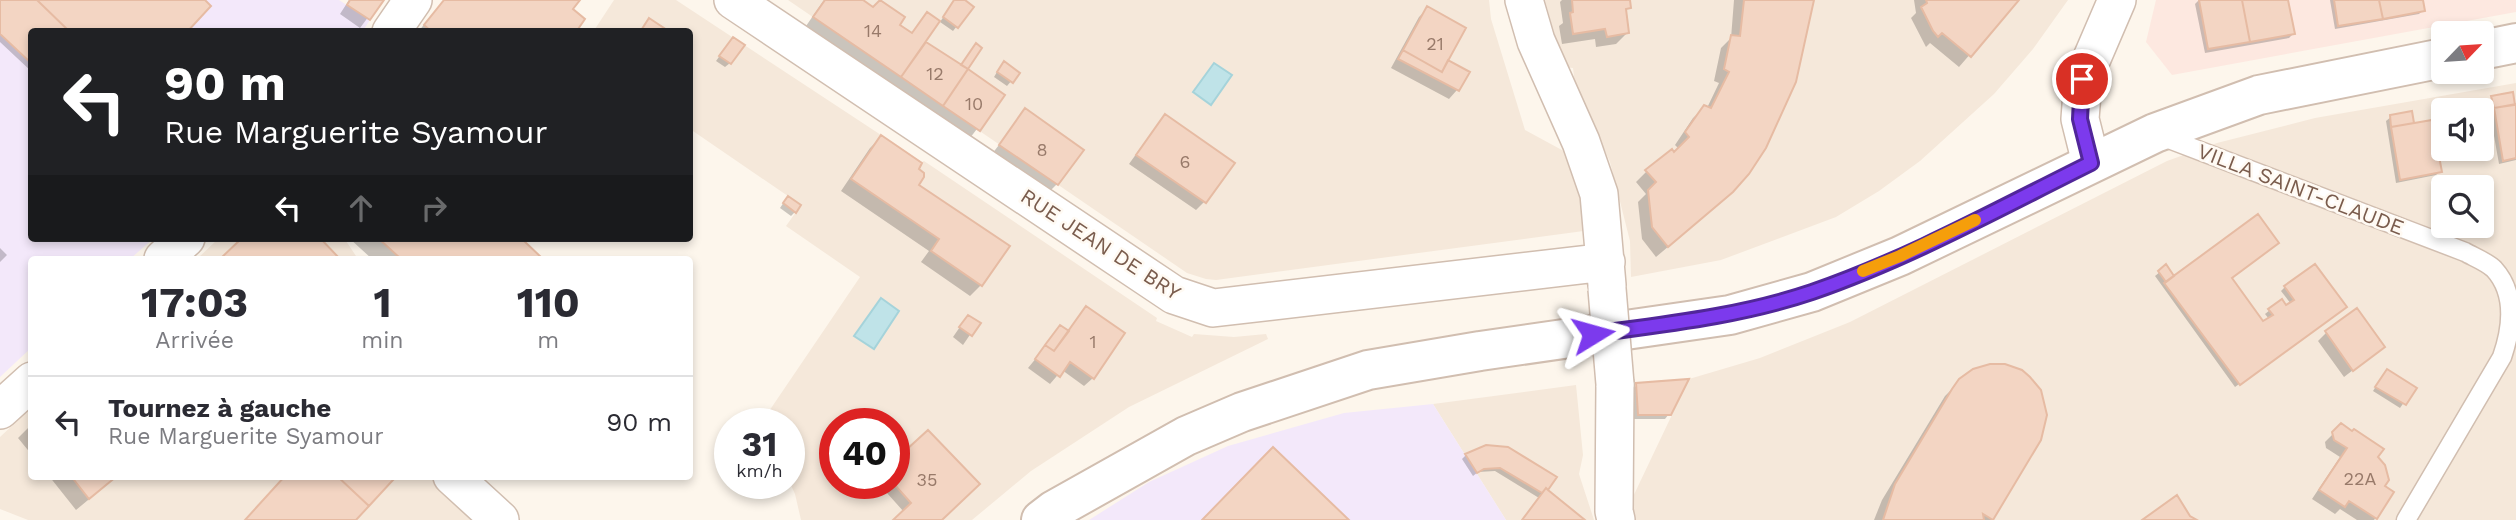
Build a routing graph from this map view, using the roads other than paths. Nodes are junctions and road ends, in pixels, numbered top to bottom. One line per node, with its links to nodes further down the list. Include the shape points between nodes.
1 (413, 0): 5 (street)
2 (733, 0): 13 (street, RUE JEAN DE BRY, via 1174,295 1213,308)
3 (1524, 0): 13 (street, via 1536,41 1599,194)
4 (2117, 0): 10 (street, via 2082,79 2080,119)
5 (394, 28)
6 (2516, 43): 7 (street)
7 (2494, 48)
8 (2431, 60): 9 (street, via 2259,94)
9 (2155, 133): 10 (street); 20 (lane, VILLA SAINT-CLAUDE, via 2465,252 2494,268 2510,301 2511,329 2502,357)
10 (2091, 163): 18 (street, via 1900,256 1812,292 1730,315 1368,370 1297,393 1186,436)
11 (182, 242): 12 (street)
12 (166, 256)
13 (1606, 275): 19 (street, bridge, via 1615,384)
14 (28, 385): 15 (street)
15 (0, 410)
16 (456, 480): 17 (street)
17 (500, 520)
18 (1041, 520)
19 (1616, 520)
20 (2406, 520)

